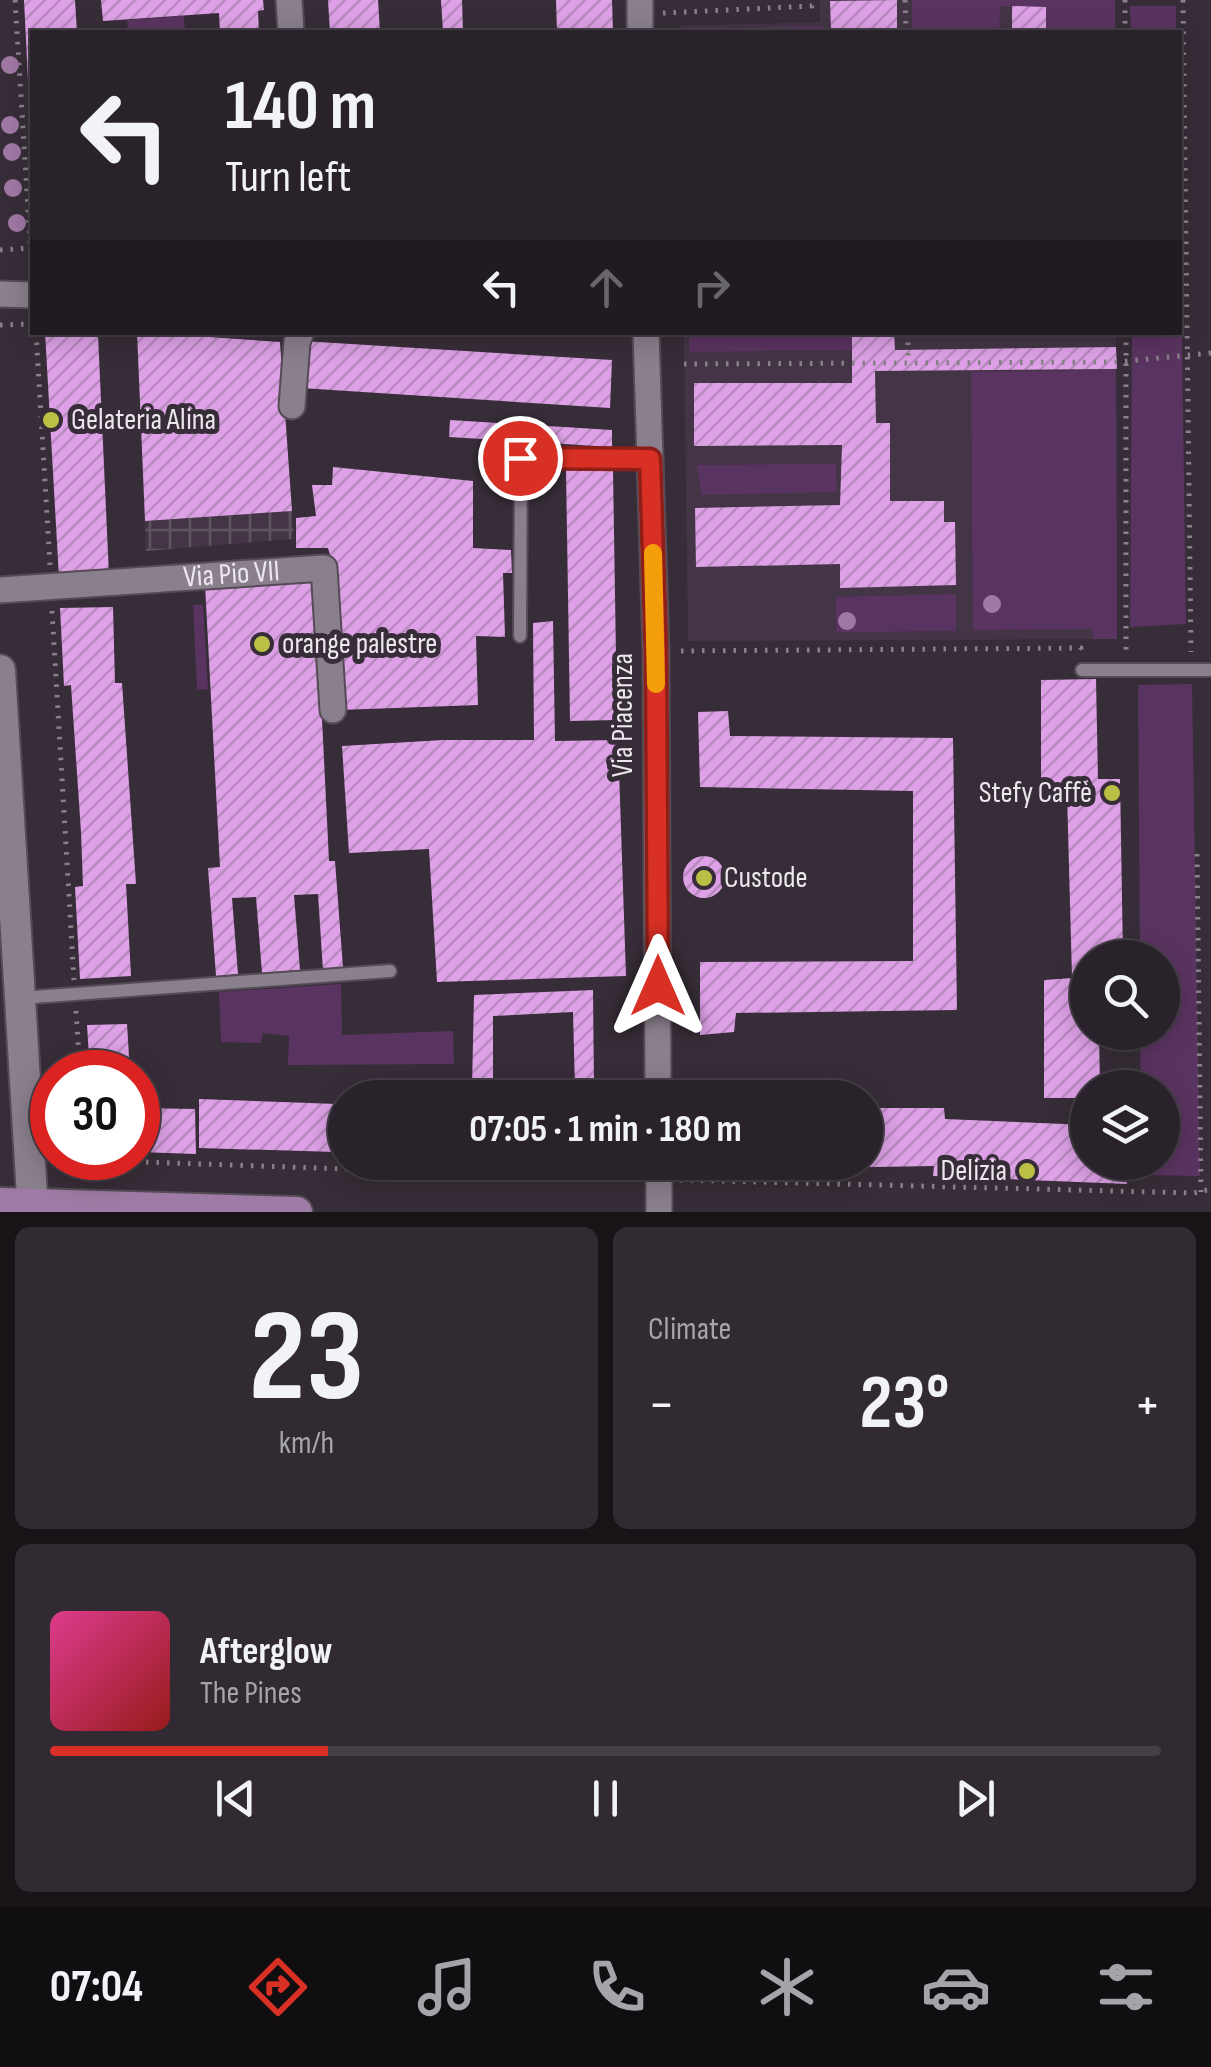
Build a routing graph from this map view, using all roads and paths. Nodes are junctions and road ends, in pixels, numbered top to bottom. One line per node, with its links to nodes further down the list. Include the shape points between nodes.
1 (15, 0): 11 (path)
2 (289, 0): 8 (street)
3 (813, 0): 7 (path, via 812,6)
4 (906, 0): 9 (path)
5 (1125, 0): 10 (path)
6 (1183, 0): 22 (path)
7 (640, 16)
8 (292, 30)
9 (906, 30)
10 (1125, 30)
11 (30, 248): 12 (path)
12 (0, 250)
13 (0, 294): 14 (street)
14 (30, 295)
15 (30, 324): 16 (path)
16 (0, 325)
17 (36, 335): 29 (path)
18 (300, 335): 27 (street)
19 (646, 335): 28 (street, Via Piacenza)
20 (908, 335): 25 (path)
21 (1126, 335): 24 (path)
22 (1187, 353): 23 (path); 24 (path); 36 (path)
23 (1211, 353)
24 (1126, 360): 25 (path); 35 (path)
25 (908, 363): 26 (path)
26 (684, 364)
27 (292, 406)
28 (650, 459): 31 (lane, via 520,458); 32 (street, Via Piacenza)
29 (51, 586): 30 (street, Via Pio VII); 38 (street, Via Pio VII, via 324,568); 41 (path)
30 (0, 590)
31 (520, 636)
32 (656, 651): 34 (path, via 1080,648); 44 (street, Via Piacenza)
33 (0, 670): 42 (street)
34 (1082, 670): 35 (lane)
35 (1126, 670): 36 (lane)
36 (1191, 670): 37 (lane)
37 (1211, 670)
38 (333, 710)
39 (1197, 854): 46 (path, via 1197,1192)
40 (390, 971): 41 (lane)
41 (75, 994): 42 (lane); 43 (path)
42 (20, 998): 48 (street)
43 (79, 1050)
44 (658, 1080)
45 (659, 1180): 50 (street)
46 (1211, 1189)
47 (0, 1203): 48 (main road)
48 (36, 1209): 49 (main road)
49 (297, 1212)
50 (659, 1212)

